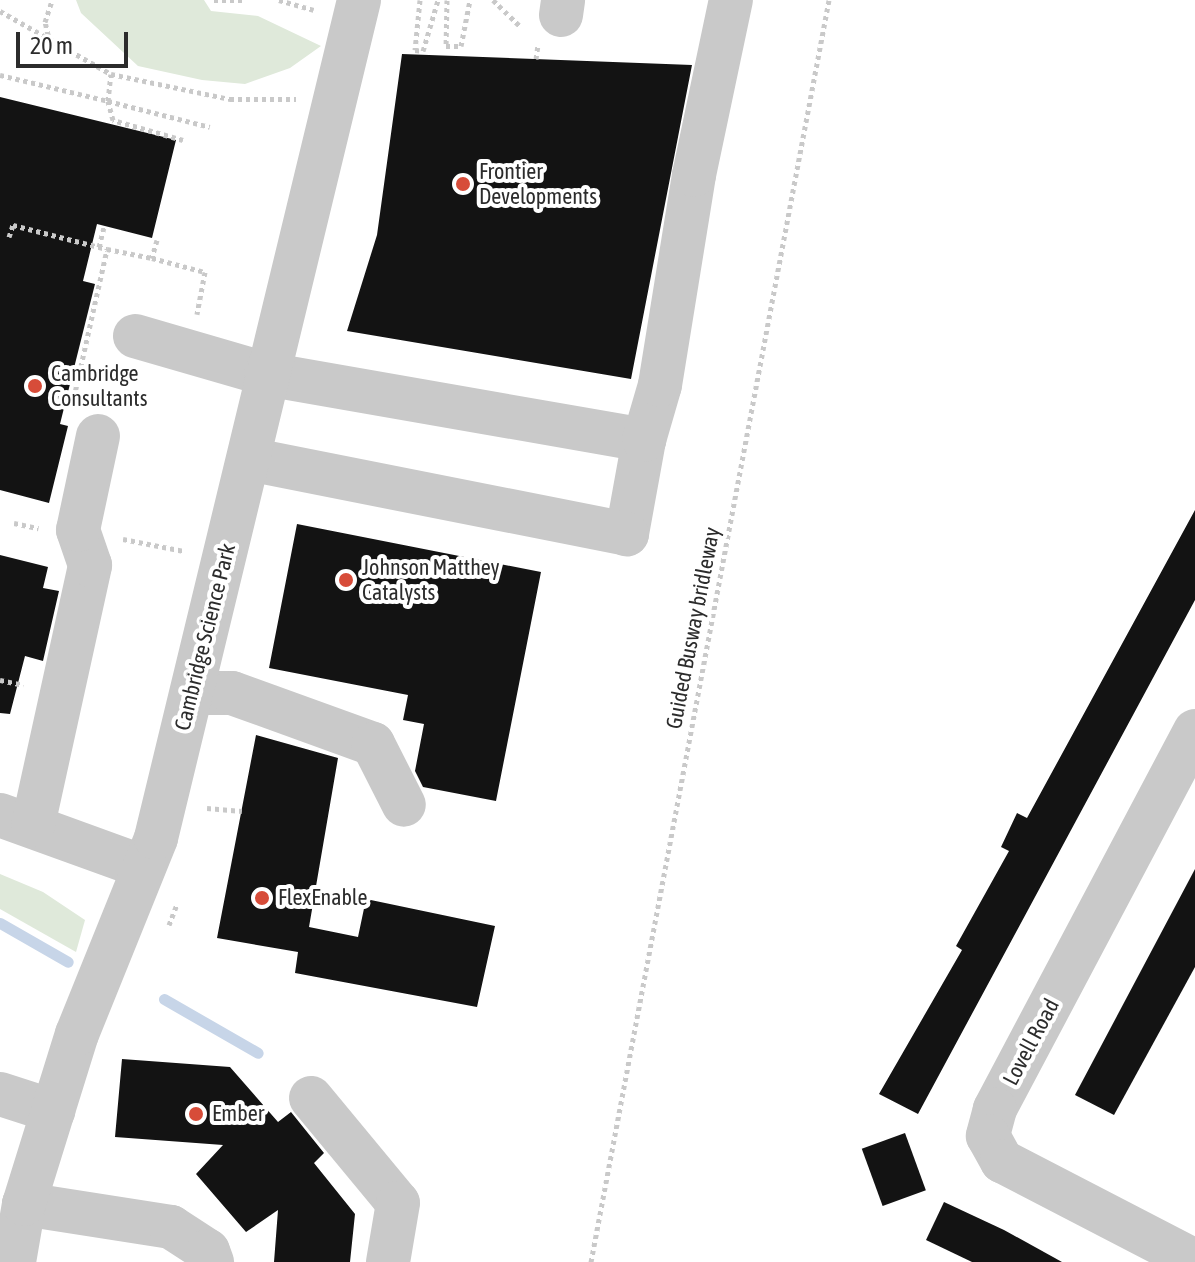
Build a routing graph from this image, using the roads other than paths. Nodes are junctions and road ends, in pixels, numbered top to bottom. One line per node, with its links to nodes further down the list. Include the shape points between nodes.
1 (731, 0): 6 (street, via 694,175 660,385)
2 (338, 6): 4 (street, Cambridge Science Park, via 336,97)
3 (135, 336): 4 (street)
4 (266, 374): 6 (street); 7 (street, Cambridge Science Park)
5 (98, 436): 11 (street, via 78,530 90,565)
6 (644, 440): 7 (street, via 627,534)
7 (249, 459): 8 (street, Cambridge Science Park)
8 (192, 693): 10 (street, via 232,693 373,744); 12 (street, Cambridge Science Park)
9 (1195, 731): 17 (street, Lovell Road, via 995,1109 988,1136 1002,1161)
10 (404, 805)
11 (16, 820): 12 (street)
12 (144, 867): 15 (street, Cambridge Science Park, via 77,1034)
13 (0, 1094): 15 (street)
14 (311, 1098): 20 (street, via 398,1203)
15 (53, 1111): 16 (street, Cambridge Science Park)
16 (24, 1204): 18 (street, Cambridge Science Park); 19 (street, via 171,1227 208,1251)
17 (1195, 1261)
18 (14, 1262)
19 (212, 1262)
20 (388, 1262)

